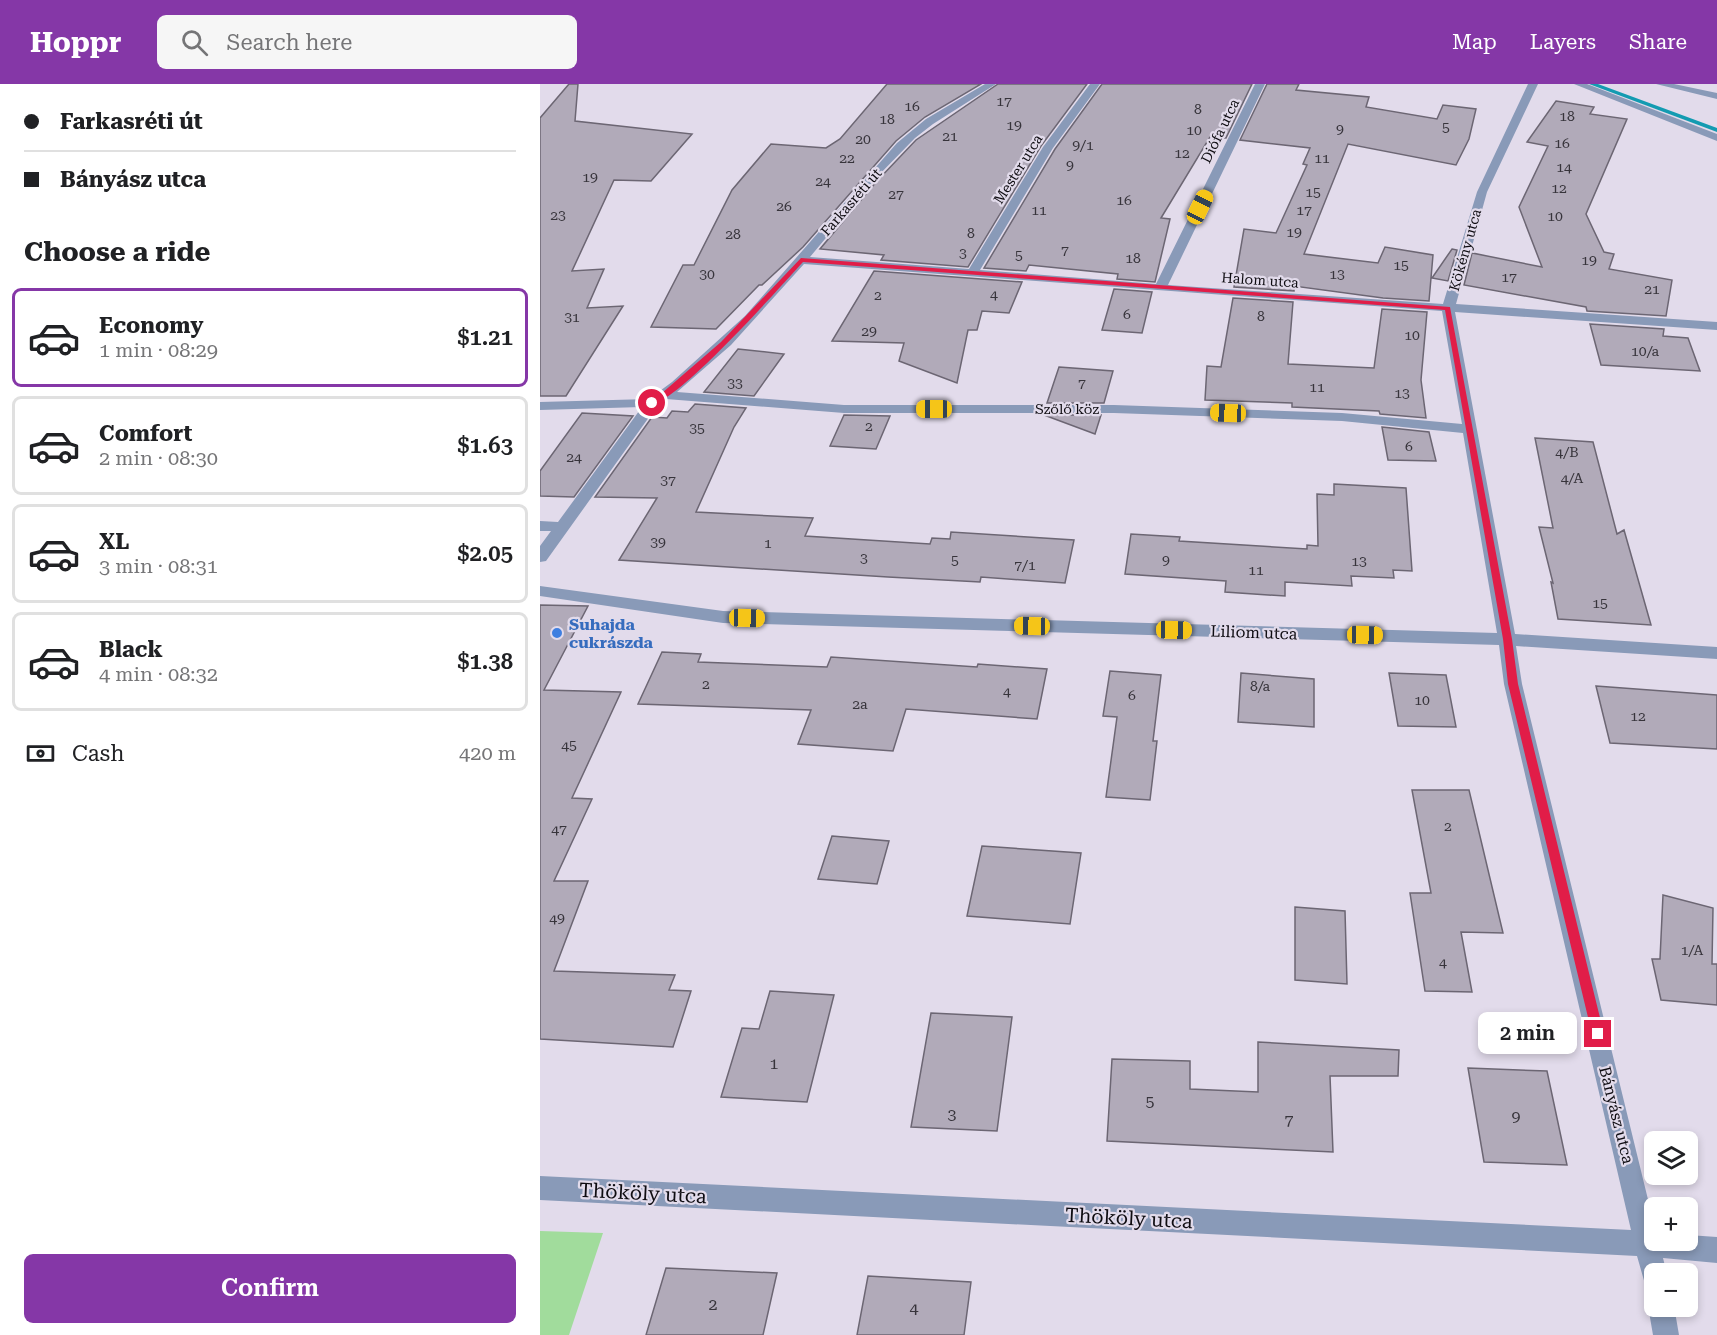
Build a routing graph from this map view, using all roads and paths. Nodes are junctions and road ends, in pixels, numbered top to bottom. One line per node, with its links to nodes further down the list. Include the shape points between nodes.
1 (991, 84): 9 (street, Farkasréti út, via 912,135)
2 (1095, 84): 10 (street, Mester utca, via 1048,147)
3 (1260, 84): 11 (street, Diófa utca)
4 (1533, 84): 12 (street, Kökény utca, via 1482,192)
5 (1579, 84): 8 (street)
6 (1661, 84): 7 (street)
7 (1717, 96)
8 (1717, 138)
9 (801, 260): 10 (street, Halom utca); 14 (street, Farkasréti út, via 724,343)
10 (972, 274): 11 (street, Halom utca)
11 (1160, 288): 12 (street, Halom utca)
12 (1448, 309): 13 (street, Halom utca); 16 (street, Kökény utca)
13 (1717, 326)
14 (658, 399): 15 (street, Szőlő köz); 16 (street, Szőlő köz, via 844,409 1114,409 1342,417); 18 (street, Farkasréti út)
15 (540, 406)
16 (1468, 429): 21 (street, Kökény utca)
17 (540, 526): 18 (street)
18 (562, 527): 19 (street, Farkasréti út)
19 (540, 556)
20 (540, 591): 21 (street, Liliom utca, via 723,617)
21 (1507, 639): 22 (street, Liliom utca); 24 (street, Bányász utca, via 1513,684)
22 (1717, 653)
23 (540, 1188): 25 (street, Thököly utca)
24 (1644, 1227)
25 (1644, 1244)
26 (1698, 1248): 27 (street, Thököly utca)
27 (1717, 1250)
28 (1663, 1317): 29 (street)
29 (1666, 1335)

